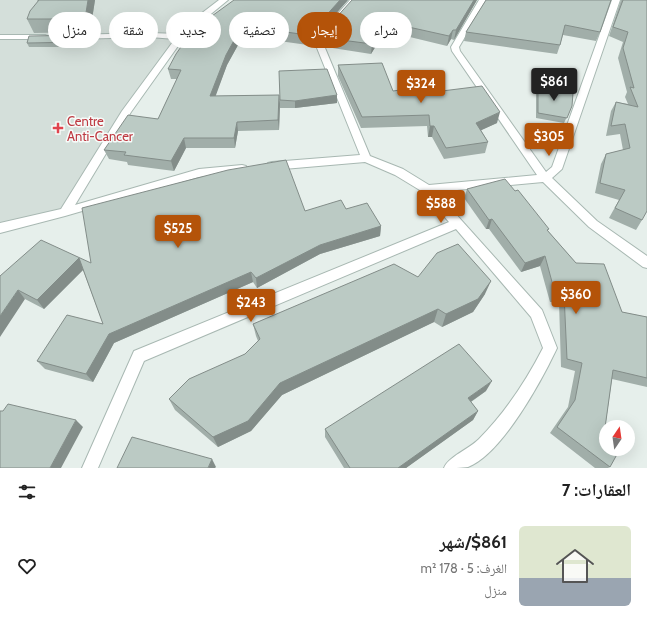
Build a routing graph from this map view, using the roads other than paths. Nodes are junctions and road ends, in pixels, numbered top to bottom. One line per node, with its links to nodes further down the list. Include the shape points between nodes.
1 (224, 0): 5 (street)
2 (354, 0): 9 (street, via 319,39)
3 (483, 0): 10 (street, via 455,47 456,51)
4 (616, 0): 10 (street, via 556,169)
5 (209, 12)
6 (166, 36): 7 (street)
7 (0, 37)
8 (172, 48): 12 (street, via 143,86)
9 (366, 158): 11 (street, via 399,172); 12 (street, via 200,173)
10 (545, 178): 11 (street); 15 (street, via 593,224)
11 (428, 189): 13 (street)
12 (65, 212): 14 (street)
13 (457, 224): 16 (street, via 139,356); 17 (street, via 538,314 550,348 524,396 489,440 470,457)
14 (2, 229)
15 (647, 264)
16 (90, 468)
17 (452, 468)

